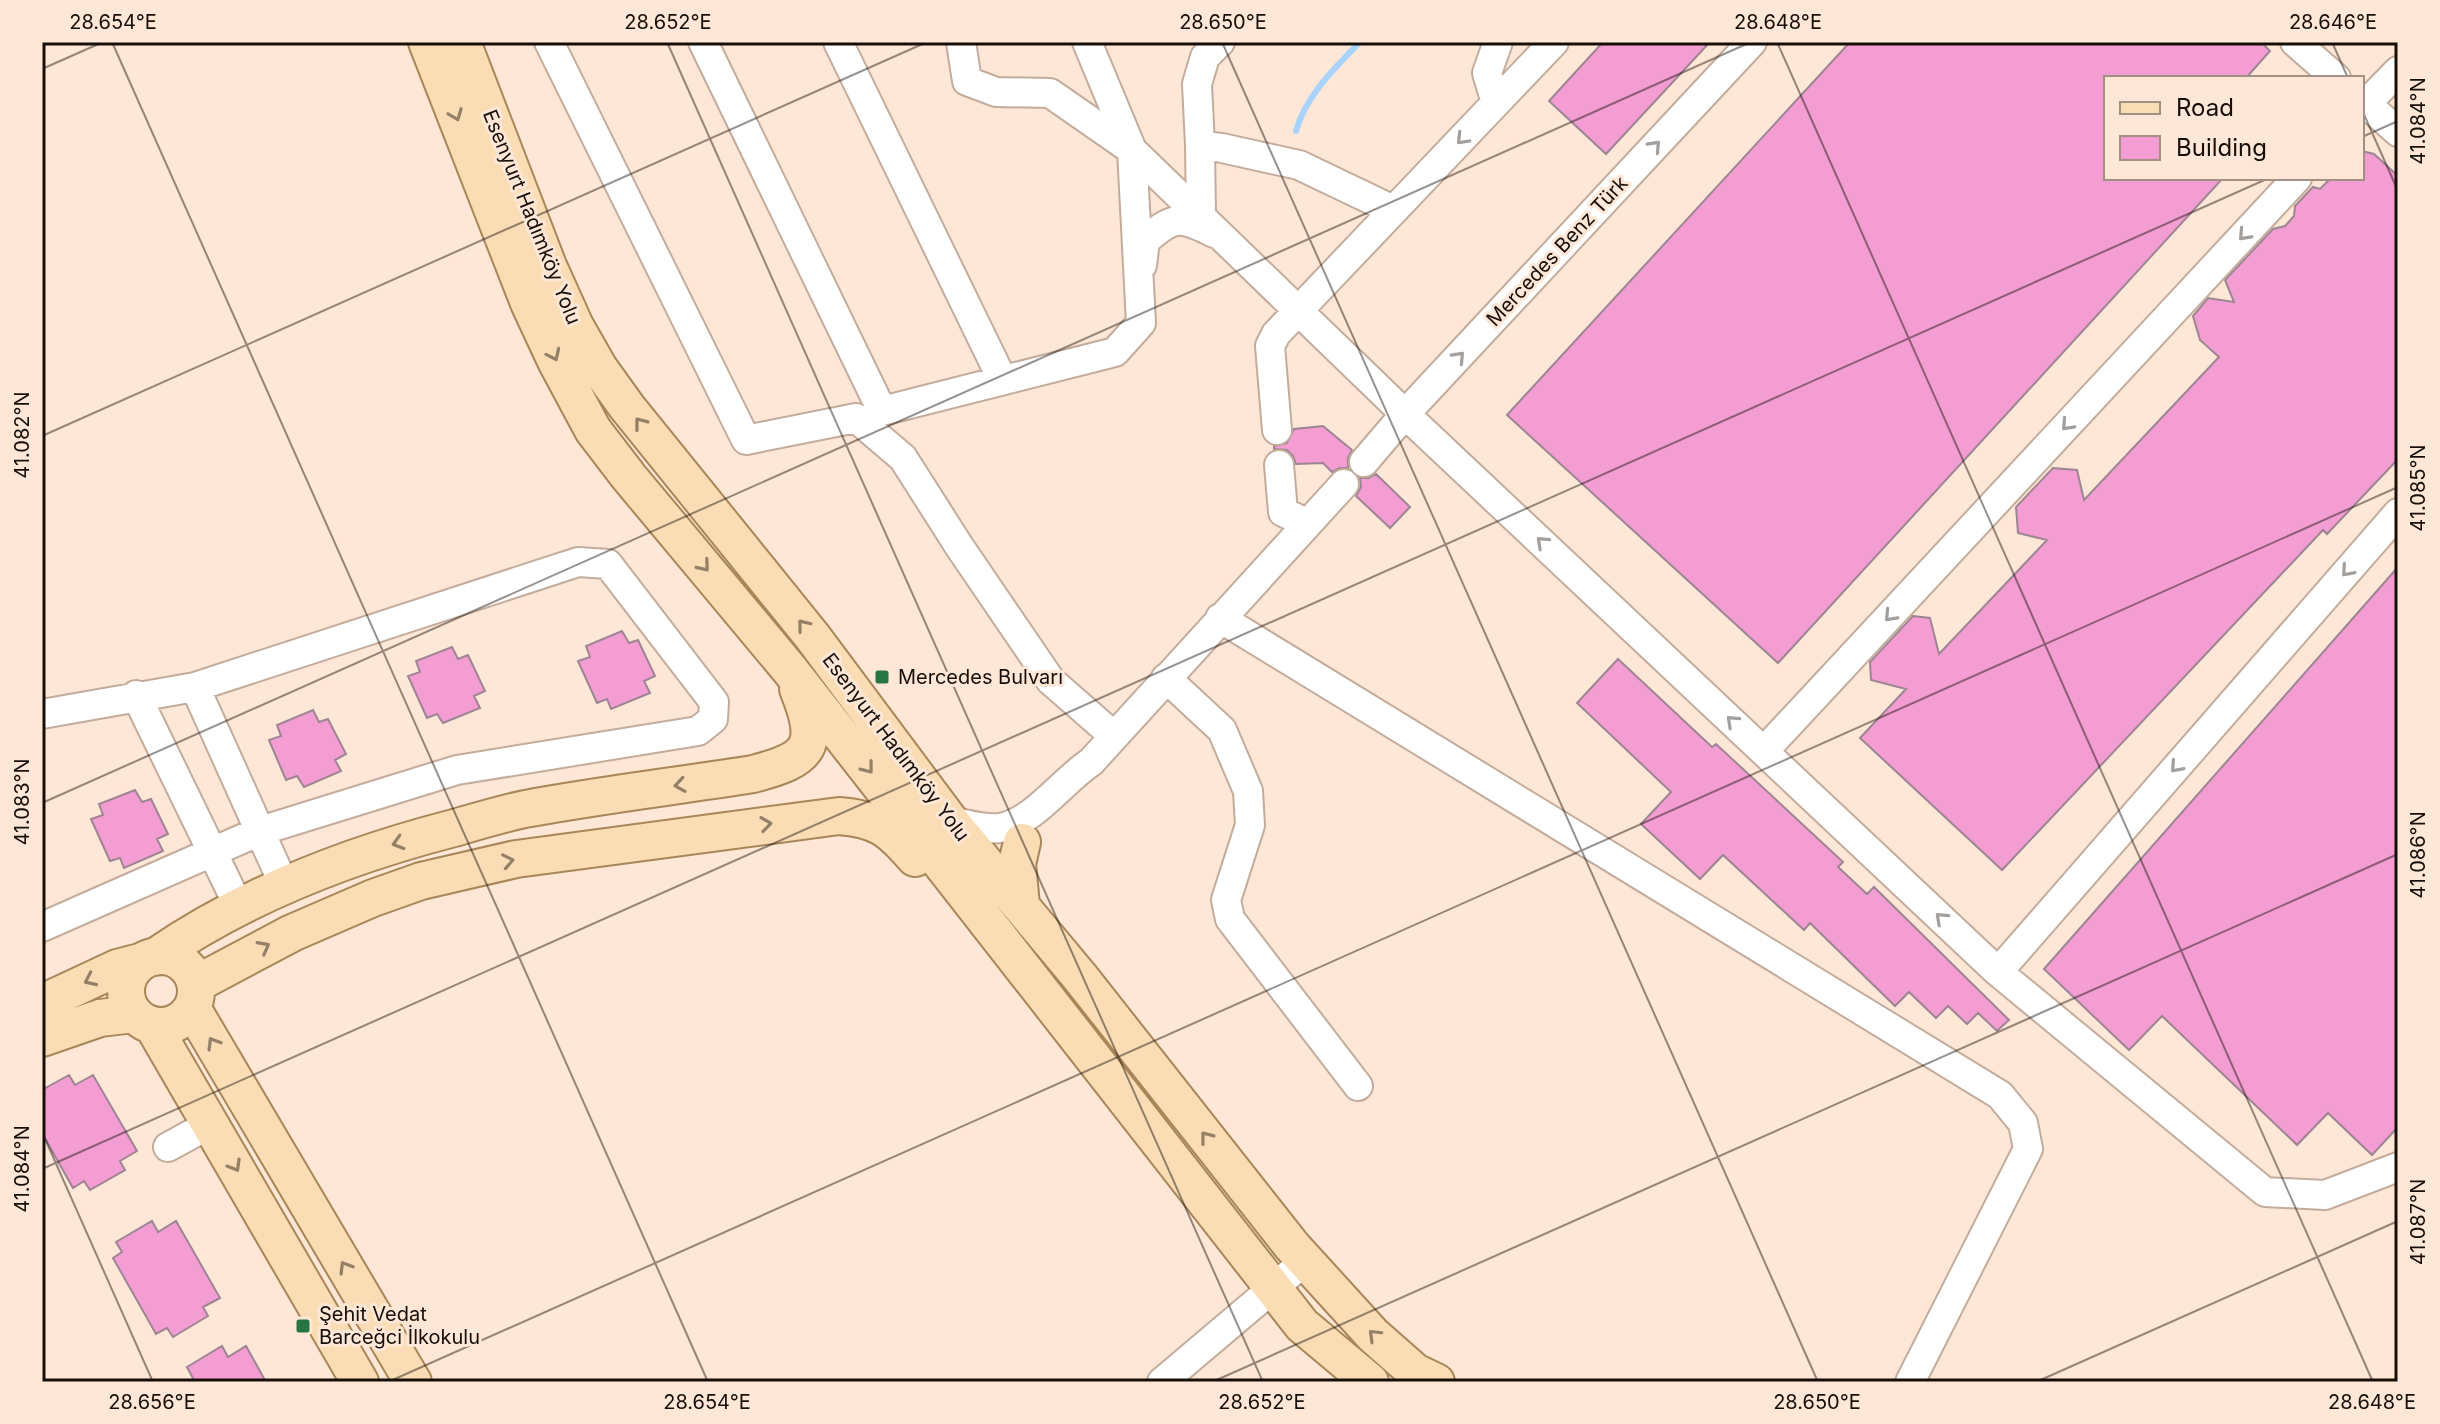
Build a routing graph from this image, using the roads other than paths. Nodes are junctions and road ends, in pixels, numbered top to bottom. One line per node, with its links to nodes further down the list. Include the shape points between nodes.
1 (427, 42): 36 (main road, Esenyurt Hadımköy Yolu, one-way to 36, via 529,303 581,410 629,477)
2 (462, 42): 44 (main road, Esenyurt Hadımköy Yolu, one-way to 2, via 812,636 599,368 548,266)
3 (549, 42): 41 (street, via 746,440 856,418 903,458 1051,681)
4 (703, 42): 27 (street, via 882,411)
5 (838, 42): 27 (street)
6 (961, 42): 20 (street, via 967,81 996,92 1050,93)
7 (1087, 42): 20 (street)
8 (1220, 42): 19 (street, via 1205,57 1197,84)
9 (1498, 42): 15 (street, via 1487,73)
10 (1554, 42): 15 (street)
11 (1752, 42): 28 (street, Mercedes Benz Türk, one-way to 11)
12 (2295, 42): 14 (street)
13 (2398, 71): 16 (street)
14 (2334, 76)
15 (1496, 103): 22 (street, one-way to 22)
16 (2364, 103)
17 (2364, 105): 18 (street)
18 (2398, 132)
19 (1200, 145): 22 (street, via 1299,165); 23 (street)
20 (1132, 150): 23 (street); 25 (street)
21 (2295, 180): 42 (street, one-way to 42)
22 (1393, 210): 26 (street)
23 (1201, 216): 24 (street)
24 (1225, 239): 25 (street, via 1189,220 1165,223 1145,241); 26 (street)
25 (1140, 285): 27 (street, via 1141,323 1115,352)
26 (1299, 310): 28 (street); 29 (street, via 1270,346)
27 (1002, 379)
28 (1405, 414): 30 (street, Mercedes Benz Türk); 42 (street, one-way to 28)
29 (1277, 430)
30 (1364, 462)
31 (1279, 465): 34 (street, via 1283,512)
32 (1344, 484): 34 (street)
33 (2398, 513): 56 (street, one-way to 56)
34 (1304, 525): 35 (street)
35 (1220, 618): 37 (street); 72 (street, via 2000,1095 2023,1123 2028,1149)
36 (790, 670): 49 (main road, Esenyurt Hadımköy Yolu, one-way to 49); 50 (main road, one-way to 50, via 812,729 805,749 784,764 753,774 522,810 393,844)
37 (1166, 678): 41 (street); 61 (street, via 1222,730 1248,791 1250,825 1226,900 1230,919)
38 (195, 687): 39 (street); 45 (street); 45 (street, via 578,562 608,564 714,702 713,719 698,731 457,770)
39 (136, 695): 40 (street); 47 (street)
40 (42, 714)
41 (1114, 736): 43 (street)
42 (1764, 751): 56 (street, one-way to 42)
43 (1091, 762): 44 (street, via 1070,775 1027,818 1000,828); 46 (street, via 1084,777)
44 (950, 821): 48 (main road, Esenyurt Hadımköy Yolu)
45 (260, 831): 47 (street); 50 (street)
46 (1022, 842): 48 (street); 51 (main road, via 1017,864)
47 (213, 852): 52 (street); 54 (street)
48 (983, 860): 49 (street); 51 (main road, Esenyurt Hadımköy Yolu)
49 (946, 867): 53 (main road, Esenyurt Hadımköy Yolu)
50 (284, 885): 52 (main road)
51 (1021, 905): 65 (main road, Esenyurt Hadımköy Yolu, one-way to 51)
52 (239, 907): 55 (main road)
53 (979, 909): 57 (main road, one-way to 53, via 292,933 421,881 516,859 822,817 856,817 879,824 939,885); 66 (main road, Esenyurt Hadımköy Yolu)
54 (42, 927)
55 (148, 960): 57 (main road, via 174,958 184,964); 58 (main road, one-way to 58, via 117,968); 59 (main road, via 132,971 126,993)
56 (1998, 972): 64 (street, via 2265,1192 2325,1195)
57 (194, 996): 59 (main road, via 176,1023); 68 (main road, one-way to 57)
58 (42, 1003)
59 (144, 1020): 60 (main road, via 100,1018); 62 (main road)
60 (42, 1038)
61 (1358, 1086)
62 (210, 1124): 63 (street); 67 (main road, one-way to 67)
63 (168, 1147)
64 (2398, 1167)
65 (1305, 1261): 66 (street); 71 (main road, Esenyurt Hadımköy Yolu, one-way to 65, via 1415,1372 1373,1335)
66 (1273, 1288): 69 (street); 70 (main road, Esenyurt Hadımköy Yolu, via 1302,1325)
67 (360, 1382)
68 (413, 1382)
69 (1162, 1382)
70 (1370, 1382)
71 (1436, 1382)
72 (1910, 1382)

